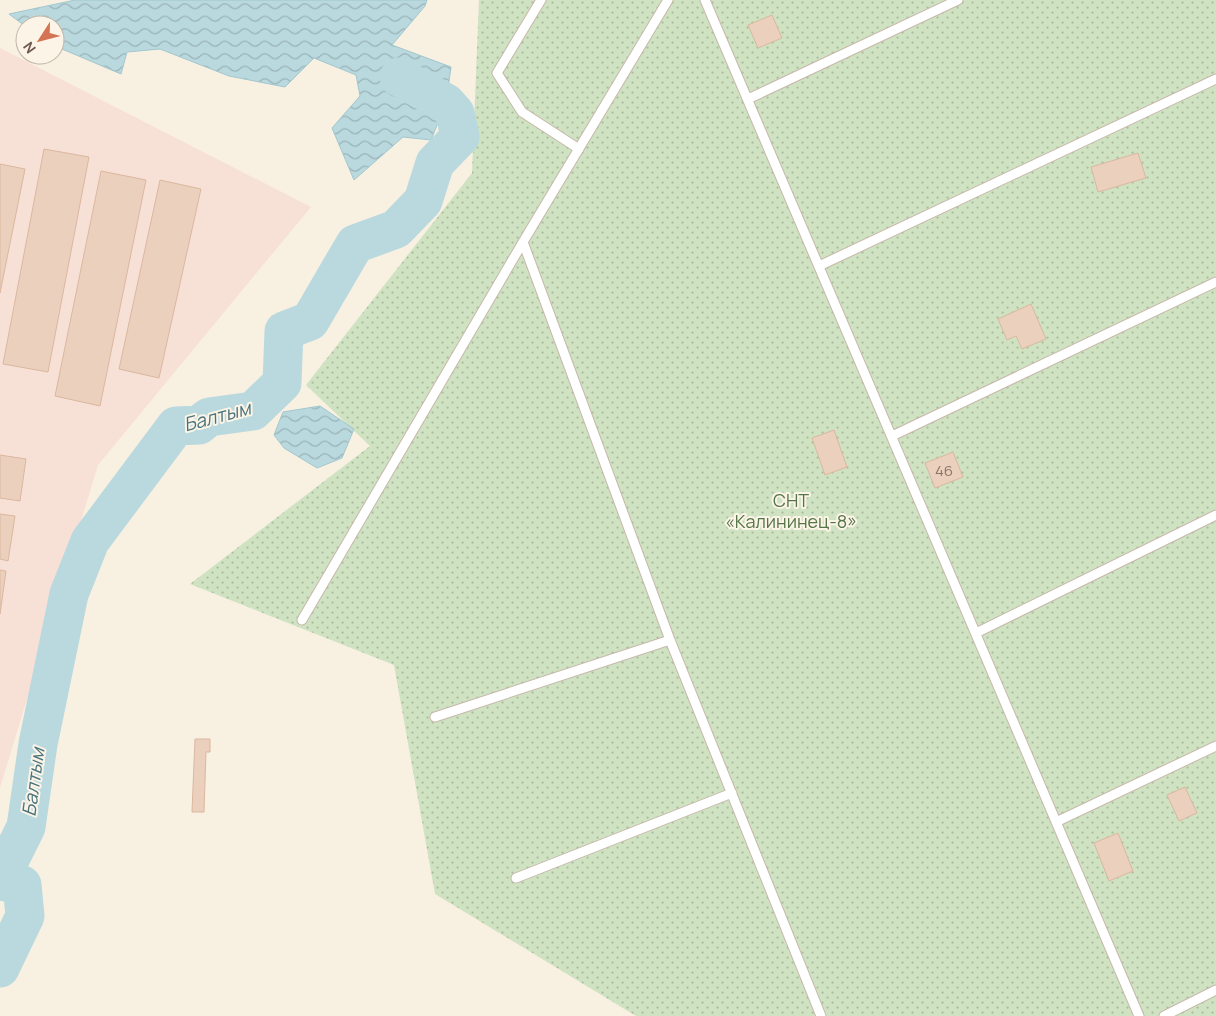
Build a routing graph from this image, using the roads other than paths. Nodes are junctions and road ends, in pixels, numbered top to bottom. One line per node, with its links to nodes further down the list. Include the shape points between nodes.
1 (541, 0): 7 (lane, via 497,72 522,112)
2 (668, 0): 7 (lane)
3 (705, 0): 6 (lane)
4 (958, 0): 6 (lane)
5 (1216, 79): 9 (lane)
6 (748, 99): 9 (lane)
7 (579, 149): 8 (lane)
8 (523, 242): 13 (lane); 15 (lane)
9 (819, 266): 11 (lane)
10 (1216, 282): 11 (lane)
11 (892, 436): 14 (lane)
12 (1216, 515): 14 (lane)
13 (302, 620)
14 (976, 633): 19 (lane)
15 (670, 640): 16 (lane); 18 (lane)
16 (435, 717)
17 (1216, 746): 19 (lane)
18 (732, 793): 20 (lane); 22 (lane)
19 (1056, 822): 23 (lane)
20 (516, 878)
21 (1216, 990): 24 (lane)
22 (821, 1016)
23 (1139, 1016)
24 (1164, 1016)

